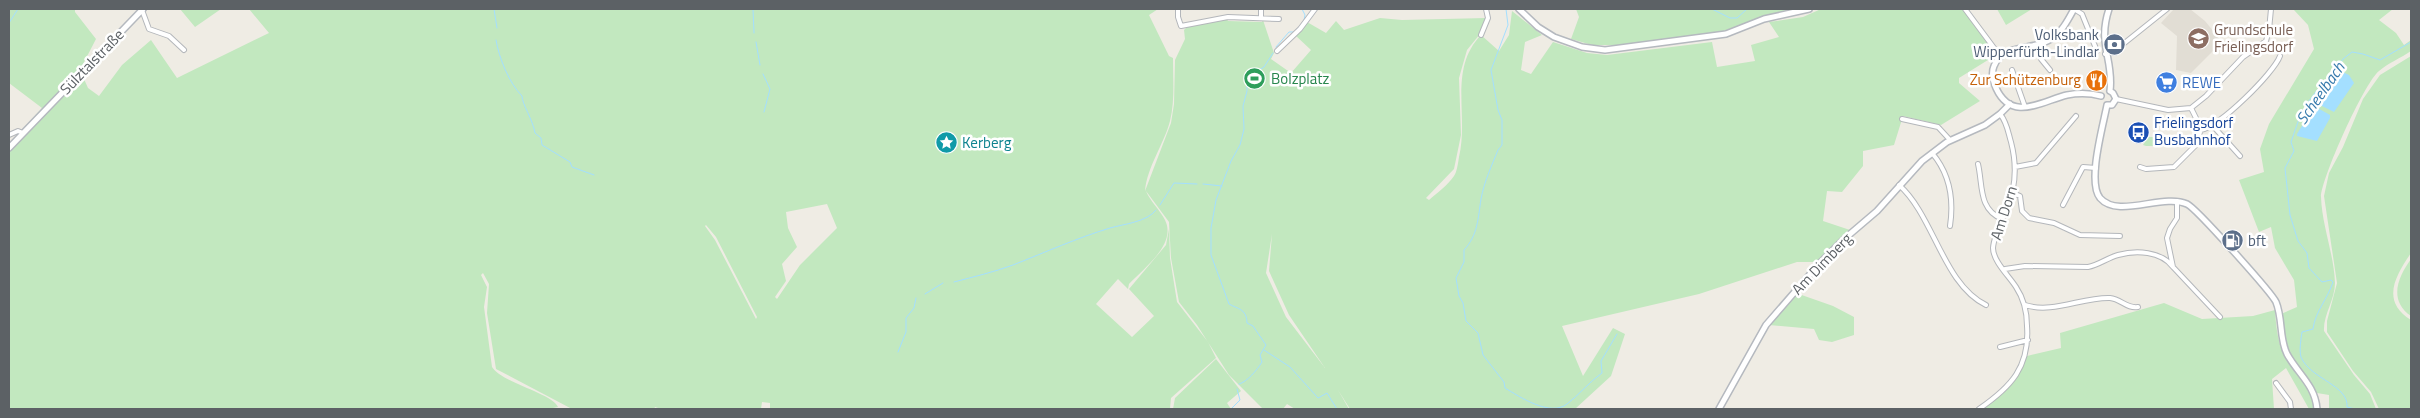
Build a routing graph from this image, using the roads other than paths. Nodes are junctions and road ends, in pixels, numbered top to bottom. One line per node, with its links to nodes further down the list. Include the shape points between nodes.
1 (143, 9): 17 (street, Sülztalstraße, via 149,29 169,36); 37 (main road, Sülztalstraße)
2 (1178, 9): 13 (street, via 1181,26 1228,17)
3 (1260, 9): 13 (street)
4 (1315, 9): 18 (street)
5 (1486, 9): 15 (street, via 1488,18)
6 (1519, 9): 7 (main road, via 1554,37 1582,47 1605,50 1726,34 1764,19)
7 (1809, 9)
8 (1965, 9): 21 (street)
9 (2074, 9): 16 (main road, via 2057,34); 19 (street, via 2082,14)
10 (2109, 9): 20 (main road, via 2103,35)
11 (2167, 9): 20 (street, via 2117,49)
12 (2271, 9): 31 (street, via 2266,40 2243,56)
13 (1260, 18): 14 (street)
14 (1279, 19)
15 (1481, 34)
16 (2036, 46): 21 (main road, via 2012,50); 24 (street)
17 (184, 50)
18 (1277, 51)
19 (2097, 51)
20 (2105, 54): 25 (main road)
21 (2000, 56): 28 (main road, via 1994,65 1993,77 2000,94)
22 (2280, 56): 35 (street, via 2270,74)
23 (2012, 70): 30 (street)
24 (2050, 70)
25 (2110, 91): 26 (main road); 27 (main road)
26 (2101, 96): 29 (main road); 30 (main road, via 2073,94)
27 (2116, 99): 29 (main road); 31 (street, via 2168,110)
28 (2010, 104): 30 (main road); 32 (main road, Am Dimberg)
29 (2107, 105): 46 (main road)
30 (2025, 108)
31 (2191, 108): 36 (street)
32 (2000, 114): 39 (main road, Am Dimberg, via 1977,130); 44 (street, Am Dorn, via 2005,120)
33 (2076, 116): 44 (street, Am Dorn, via 2036,163)
34 (1902, 119): 39 (street, via 1938,127)
35 (2213, 126): 36 (street); 42 (street)
36 (2201, 130): 45 (street, via 2197,144 2174,167)
37 (23, 133): 38 (street, via 18,131); 40 (main road, Sülztalstraße)
38 (9, 135)
39 (1950, 140): 41 (main road, Am Dimberg)
40 (9, 148)
41 (1932, 153): 47 (main road, Am Dimberg); 52 (street, via 1946,170)
42 (2240, 156)
43 (1978, 164): 51 (street, via 1984,204)
44 (2016, 167): 48 (street, Am Dorn)
45 (2140, 167)
46 (2096, 168): 49 (main road, via 2096,191 2105,202 2120,206); 50 (street, via 2083,167)
47 (1900, 185): 56 (street, via 1914,200 1959,280 1976,300); 63 (main road, Am Dimberg, via 1877,211 1839,243 1776,311)
48 (2013, 193): 51 (street, Am Dorn); 53 (street, via 2020,196 2025,217 2063,226 2080,235)
49 (2177, 201): 54 (street, via 2177,218 2167,238); 66 (main road, via 2196,210 2274,300 2286,352 2314,391)
50 (2063, 205)
51 (2002, 219): 55 (street, Am Dorn, via 1993,246)
52 (1950, 226)
53 (2120, 236)
54 (2173, 268): 55 (street, via 2167,259 2156,254 2120,254 2097,266); 59 (street)
55 (2005, 269): 57 (street, Am Dorn)
56 (1986, 305)
57 (2025, 305): 58 (street, via 2049,306 2112,298 2133,308); 60 (street, Am Dorn)
58 (2138, 307)
59 (2220, 317)
60 (2028, 340): 61 (street); 64 (street, Am Dorn, via 2025,360 2014,376 2004,389)
61 (2000, 347)
62 (2276, 383): 65 (street, via 2290,402)
63 (1719, 409)
64 (1979, 409)
65 (2291, 409)
66 (2316, 409)

